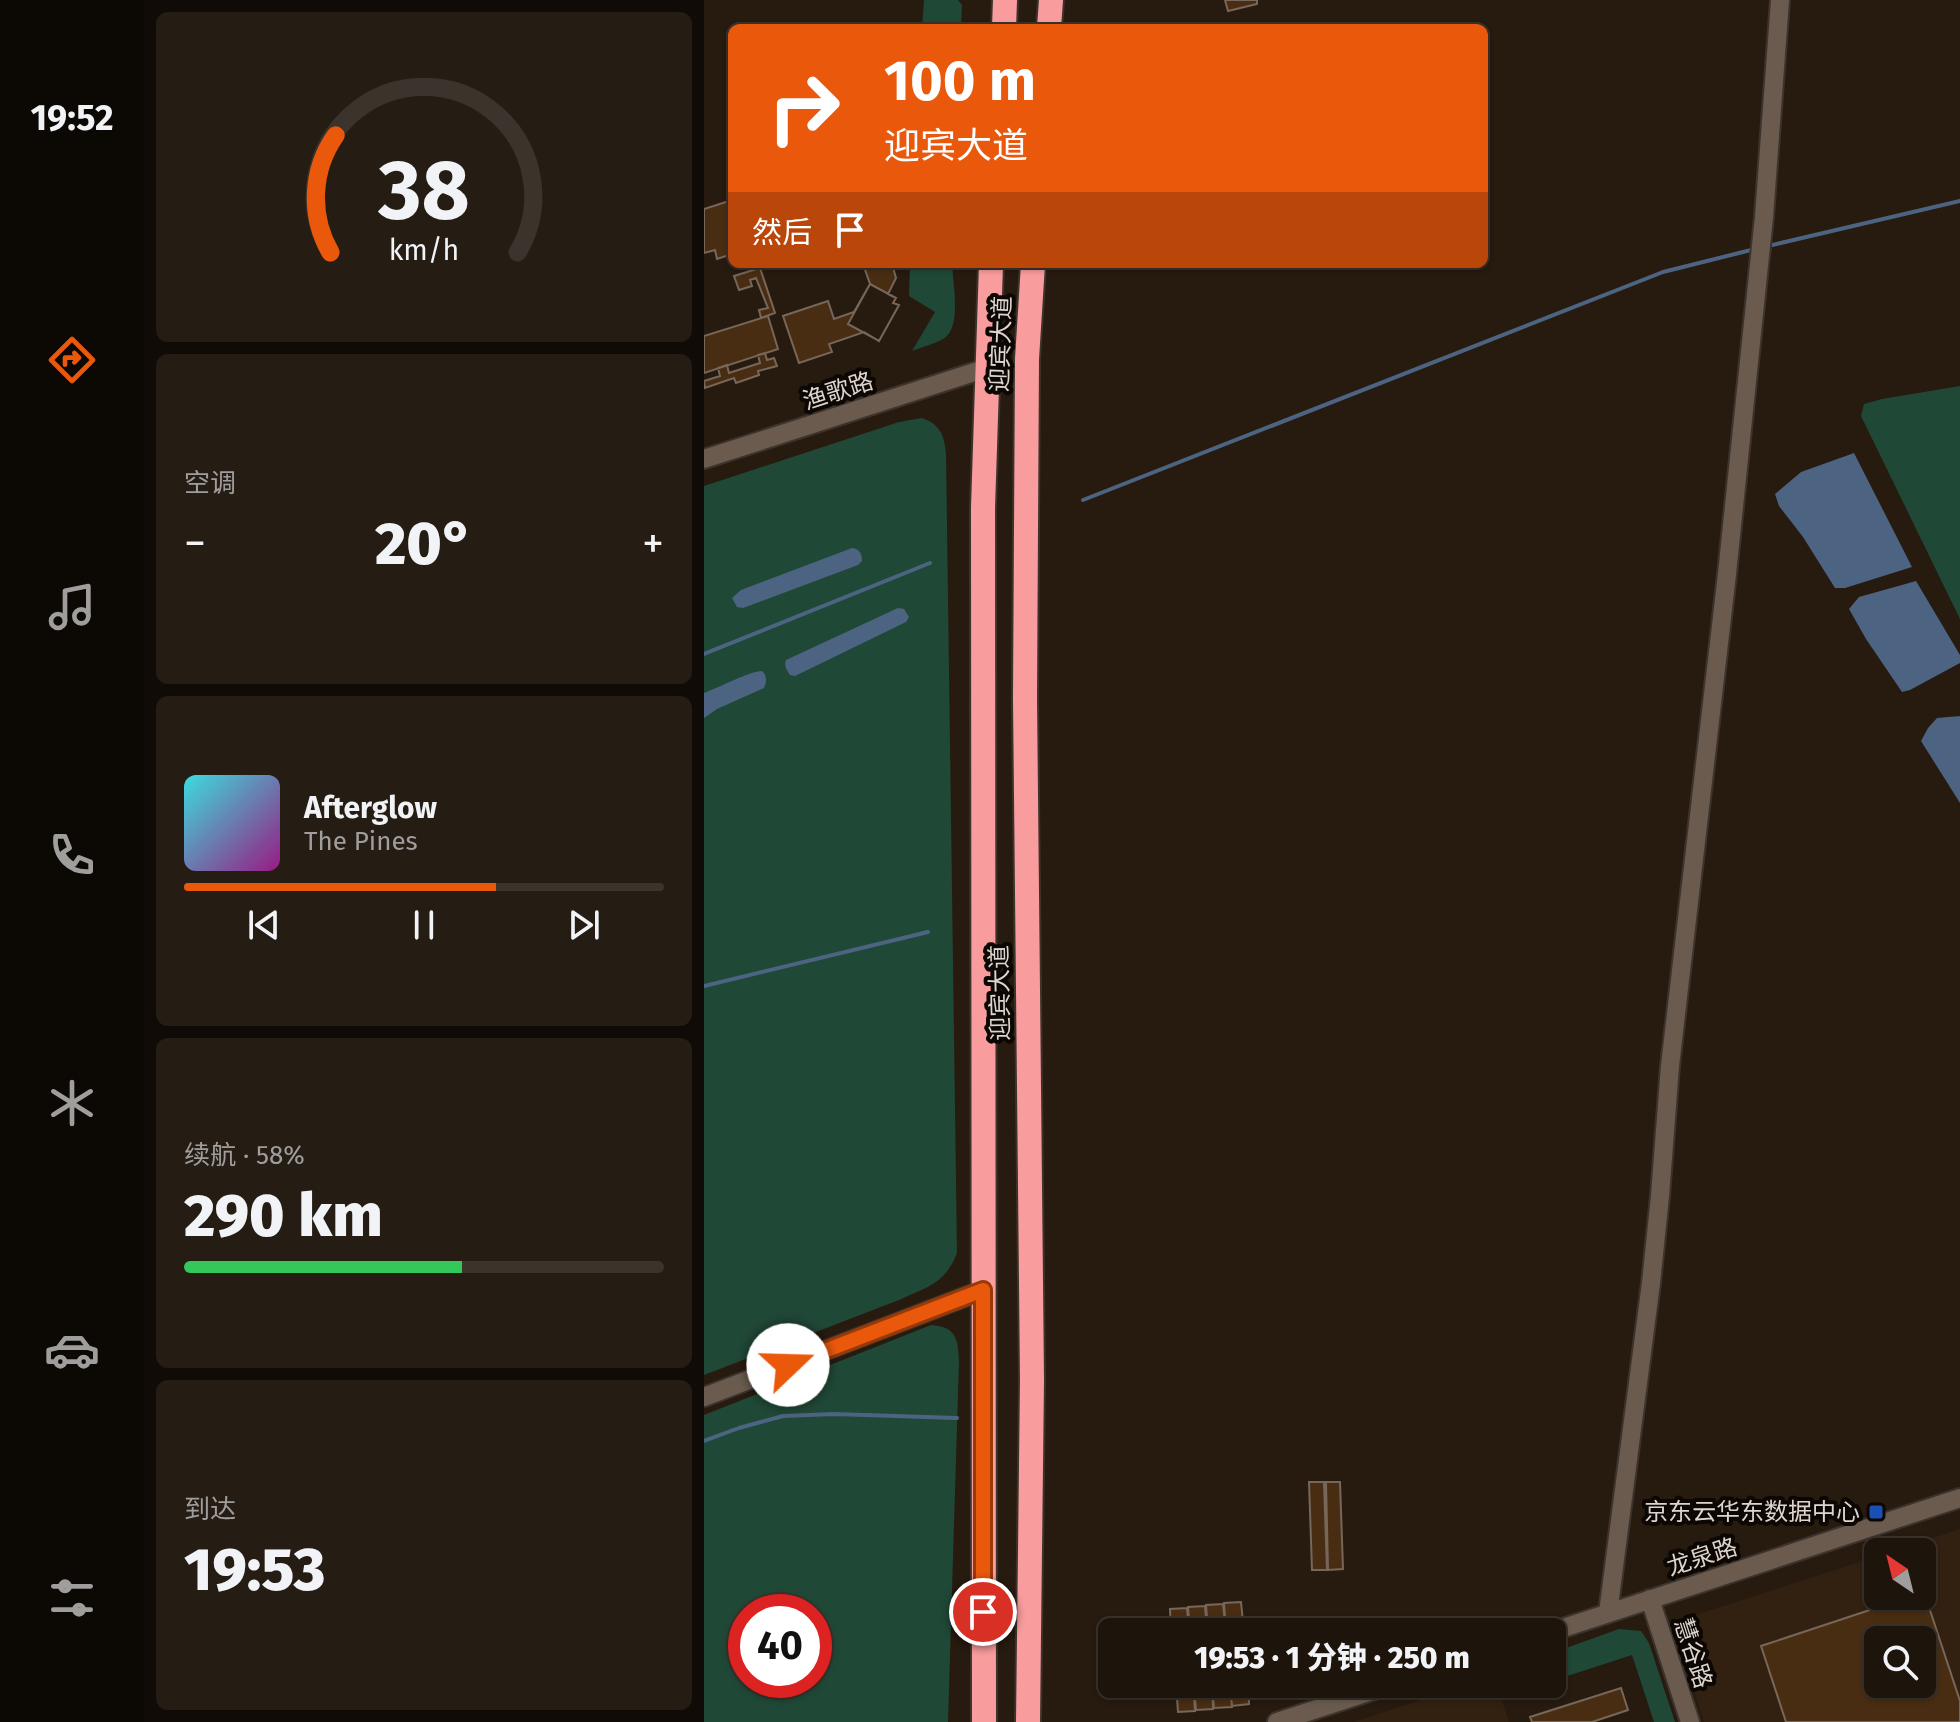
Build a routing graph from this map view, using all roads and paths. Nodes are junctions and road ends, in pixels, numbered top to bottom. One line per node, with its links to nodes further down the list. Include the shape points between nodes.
1 (1005, 0): 4 (highway)
2 (1051, 0): 5 (highway)
3 (1780, 0): 14 (street, via 1764,217 1727,574 1670,1066 1651,1283)
4 (1004, 24)
5 (1049, 24)
6 (991, 268): 8 (highway, 迎宾大道)
7 (1033, 268): 18 (highway, 迎宾大道, via 1027,359 1025,698 1032,1380)
8 (987, 368): 9 (street, 渔歌路); 10 (highway, 迎宾大道)
9 (704, 459)
10 (983, 1290): 11 (street); 17 (highway, 迎宾大道)
11 (704, 1397)
12 (1960, 1498): 13 (street, 龙泉路)
13 (1650, 1599): 14 (street, 龙泉路); 20 (street, 慧谷路)
14 (1608, 1613): 15 (street, 龙泉路)
15 (1566, 1627)
16 (1350, 1698): 19 (street)
17 (984, 1722)
18 (1028, 1722)
19 (1277, 1722)
20 (1690, 1722)

